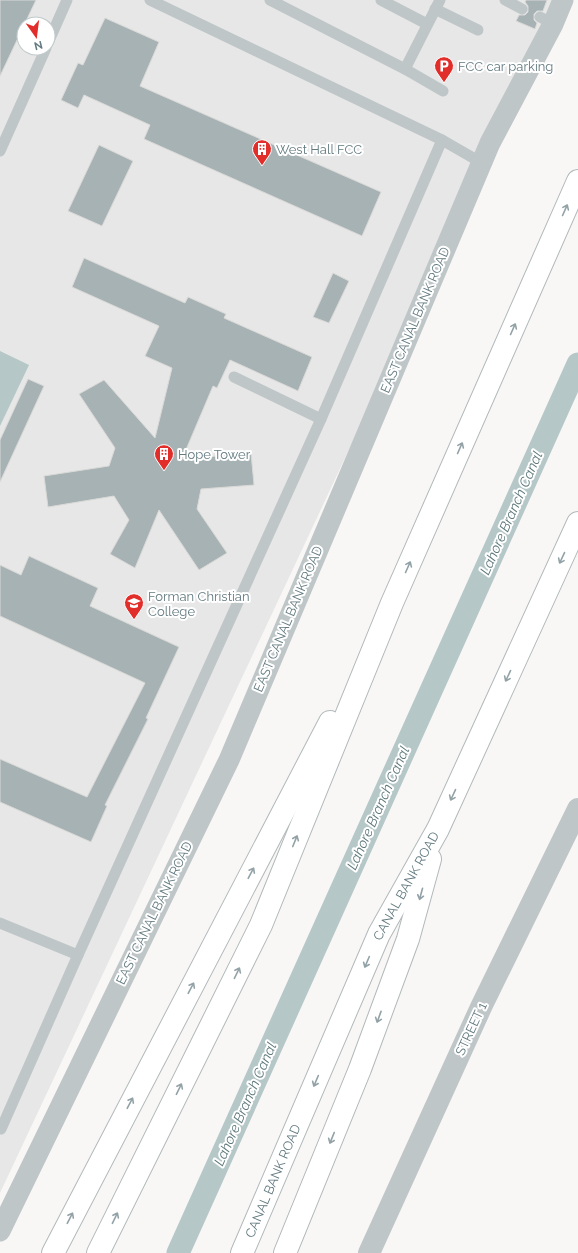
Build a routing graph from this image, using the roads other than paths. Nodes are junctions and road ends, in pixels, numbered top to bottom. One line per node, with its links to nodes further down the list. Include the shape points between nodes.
1 (67, 0): 10 (lane)
2 (150, 0): 15 (lane)
3 (270, 0): 13 (lane)
4 (380, 0): 9 (lane)
5 (505, 0): 8 (lane)
6 (563, 0): 17 (street, EAST CANAL BANK ROAD, via 546,20)
7 (437, 4): 9 (lane); 11 (lane)
8 (522, 8)
9 (427, 24): 13 (lane)
10 (56, 25)
11 (478, 30)
12 (42, 56): 16 (lane)
13 (405, 69): 14 (lane)
14 (443, 91)
15 (442, 140): 17 (lane); 20 (lane)
16 (0, 151)
17 (482, 163): 28 (street, EAST CANAL BANK ROAD, via 228,760)
18 (578, 181): 22 (highway, one-way to 18)
19 (234, 378): 20 (lane)
20 (321, 419): 26 (lane)
21 (578, 523): 24 (highway, CANAL BANK ROAD, one-way to 24)
22 (392, 603): 29 (highway, one-way to 22); 30 (highway, one-way to 22, via 261,925)
23 (578, 809): 33 (street, STREET 1, via 482,1005)
24 (438, 829): 31 (highway, CANAL BANK ROAD, one-way to 31, via 379,934); 32 (highway, one-way to 32, via 408,939 360,1069)
25 (0, 923): 26 (lane)
26 (78, 955): 27 (lane)
27 (2, 1129)
28 (0, 1231)
29 (53, 1253)
30 (98, 1253)
31 (242, 1253)
32 (285, 1253)
33 (369, 1253)

